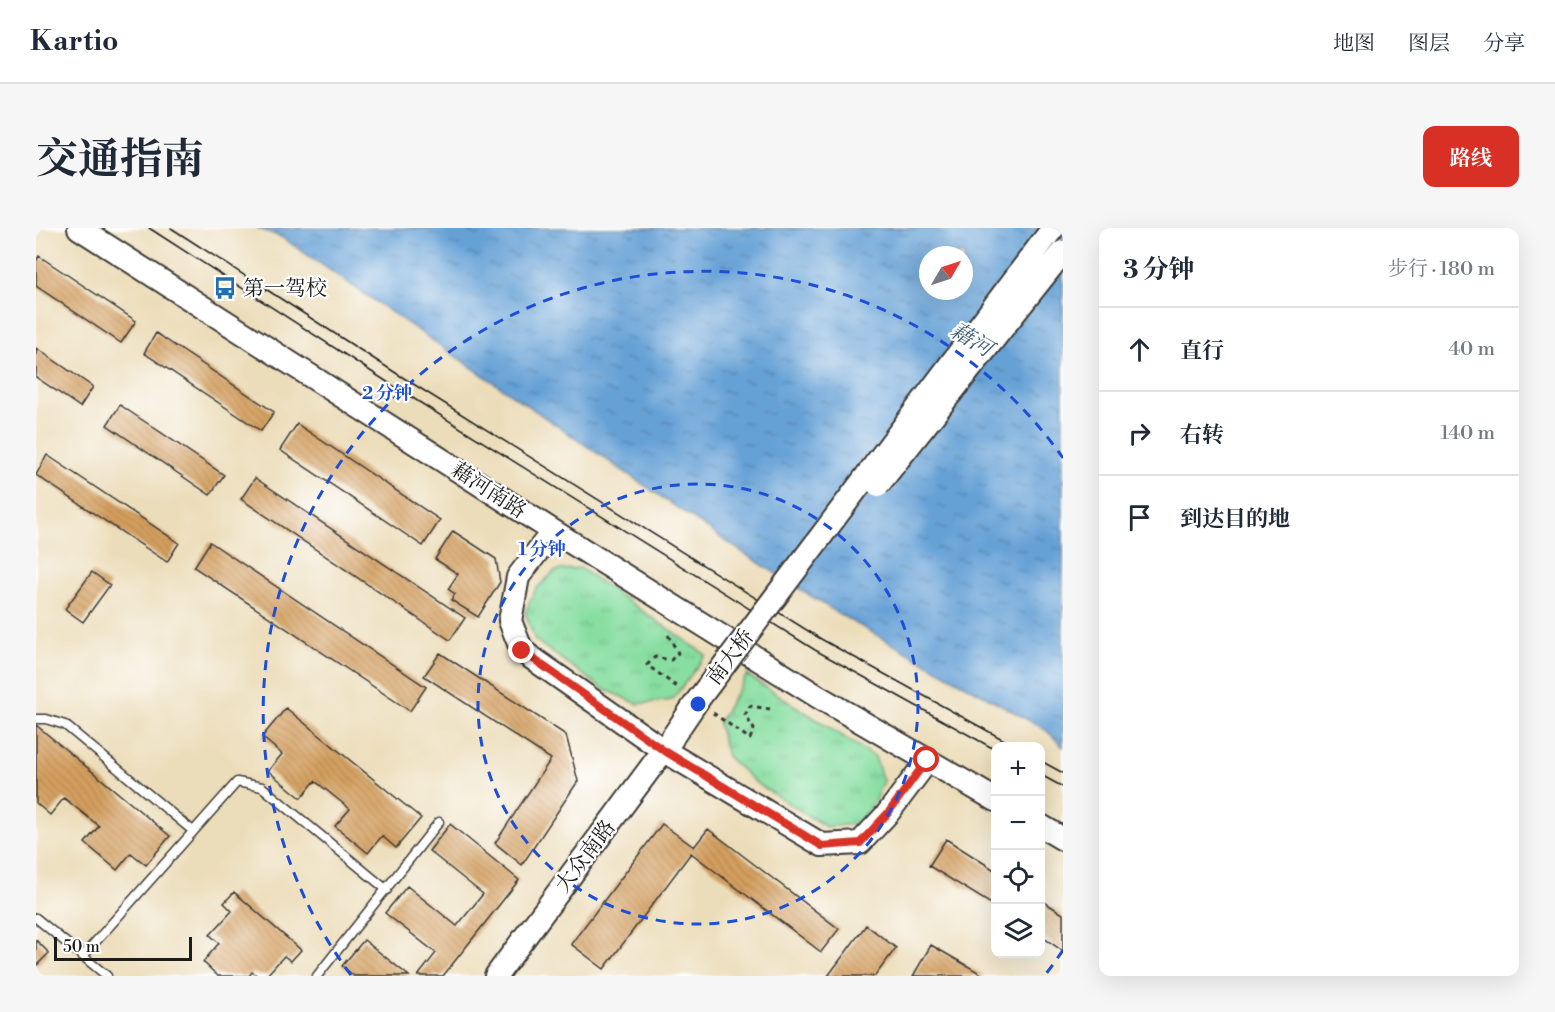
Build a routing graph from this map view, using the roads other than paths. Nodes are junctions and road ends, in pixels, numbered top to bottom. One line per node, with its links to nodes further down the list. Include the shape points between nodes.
1 (79, 228): 4 (main road, 藉河南路)
2 (1053, 228): 5 (main road, 南大桥, bridge)
3 (1063, 252): 5 (main road, 南大桥, bridge)
4 (553, 531): 7 (main road, via 518,577 510,621 522,651); 8 (main road, 藉河南路)
5 (700, 704): 7 (main road, 南大桥, bridge)
6 (36, 719): 12 (lane, via 65,725)
7 (669, 743): 8 (main road, via 822,846 860,843); 19 (main road, 大众南路)
8 (927, 760): 9 (main road, 藉河南路)
9 (991, 797)
10 (438, 822): 14 (lane)
11 (1045, 828): 13 (main road)
12 (193, 831): 14 (lane, via 237,782 262,787); 16 (lane)
13 (1063, 839)
14 (386, 889): 18 (lane)
15 (36, 918): 16 (lane)
16 (83, 956): 17 (lane)
17 (107, 976)
18 (317, 976)
19 (496, 976)

